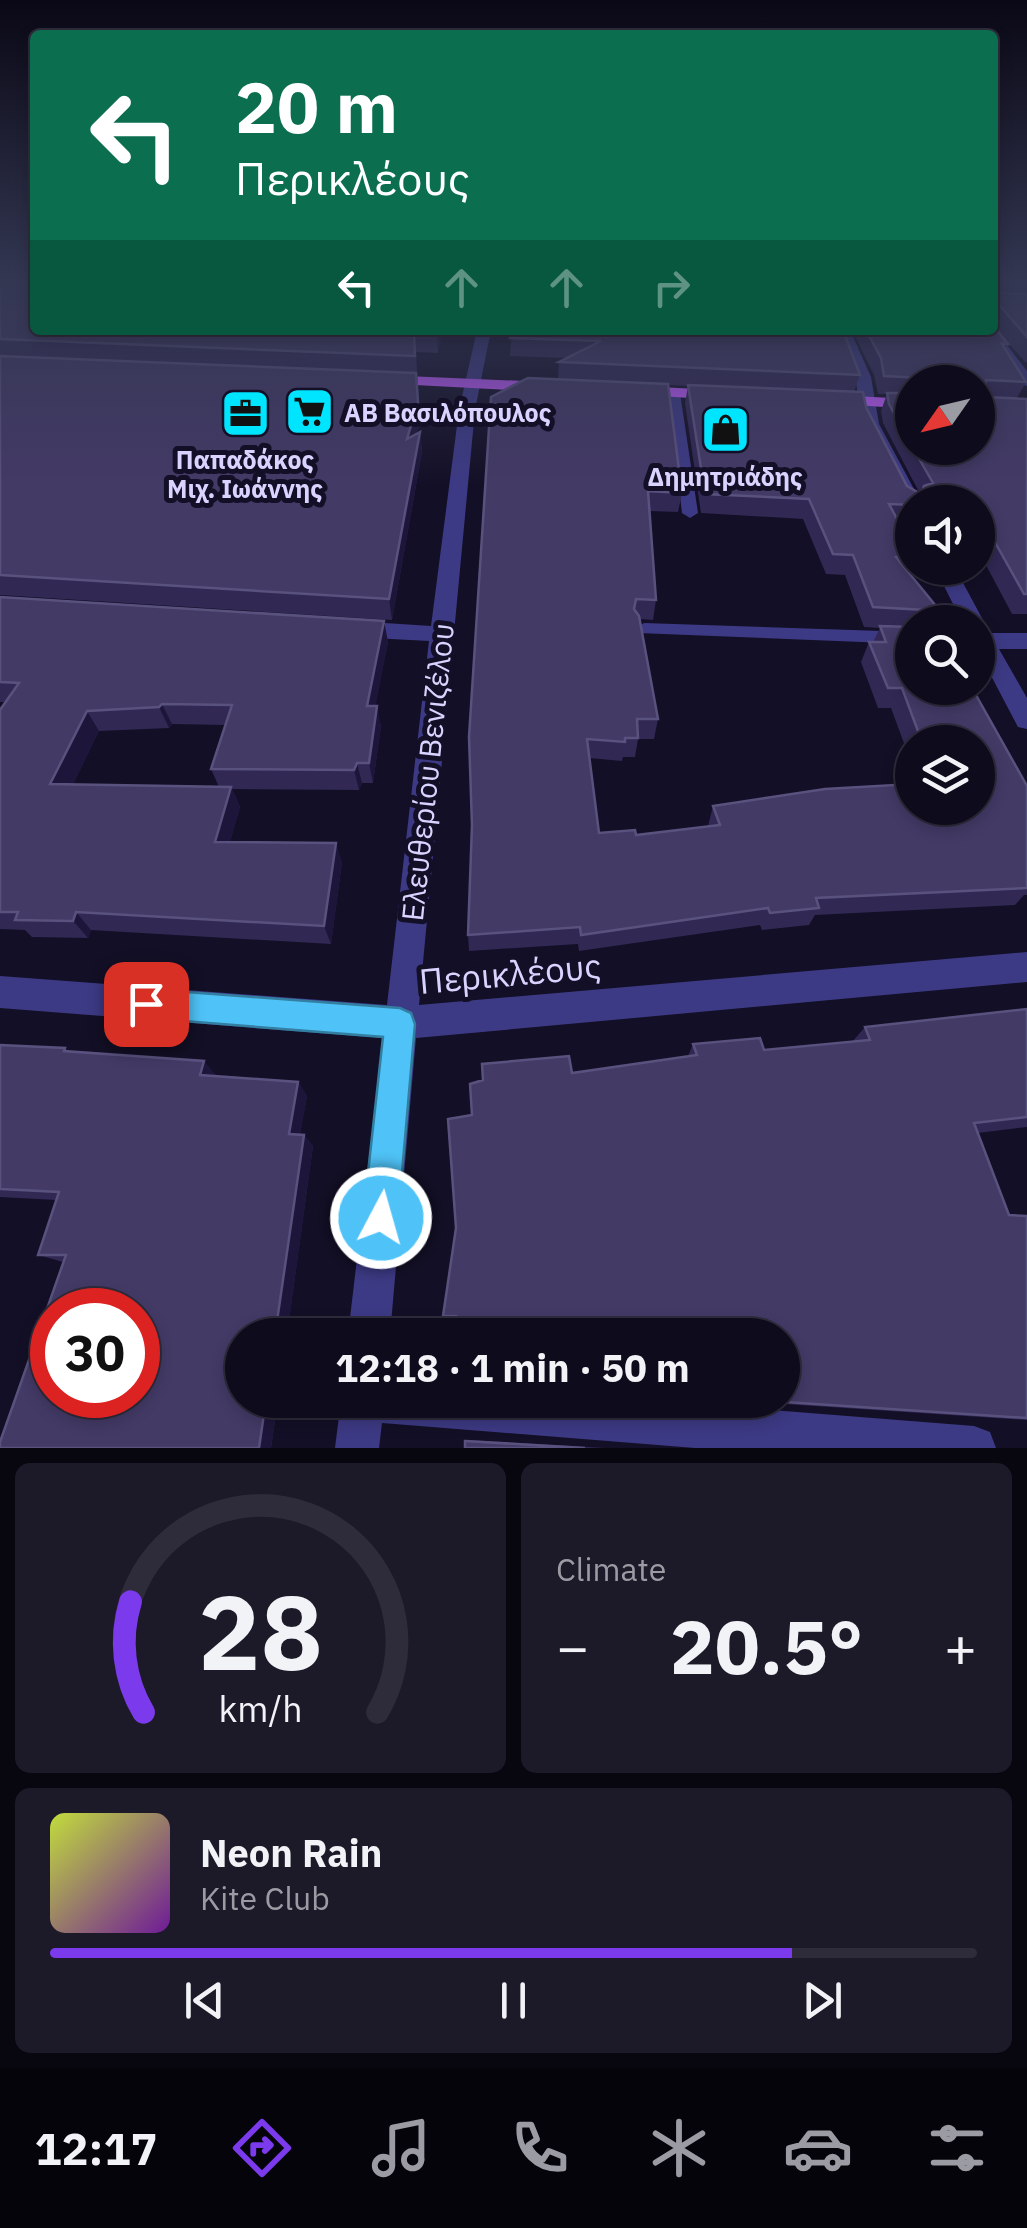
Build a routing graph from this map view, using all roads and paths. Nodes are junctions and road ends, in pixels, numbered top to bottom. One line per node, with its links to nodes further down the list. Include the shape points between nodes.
1 (479, 350): 6 (street, Ελευθερίου Βενιζέλου)
2 (851, 350): 12 (street)
3 (1003, 350): 5 (street)
4 (361, 379): 6 (main road)
5 (1027, 381)
6 (471, 383): 7 (main road); 18 (street, Ελευθερίου Βενιζέλου)
7 (569, 388)
8 (621, 390): 9 (main road)
9 (674, 393): 10 (main road); 15 (lane)
10 (732, 396)
11 (810, 399): 12 (main road)
12 (868, 402): 13 (main road); 14 (street, via 871,424)
13 (895, 403)
14 (902, 485)
15 (690, 513)
16 (326, 627): 18 (street)
17 (644, 629): 20 (lane)
18 (441, 634): 26 (street, Ελευθερίου Βενιζέλου)
19 (995, 636): 21 (street)
20 (895, 637)
21 (1027, 641)
22 (995, 664): 23 (street)
23 (1027, 720)
24 (1027, 967): 26 (street, Περικλέους)
25 (0, 992): 26 (street, Περικλέους)
26 (400, 1024): 27 (street, Ελευθερίου Βενιζέλου)
27 (371, 1318)
28 (362, 1418): 30 (street)
29 (593, 1418): 31 (street)
30 (358, 1448)
31 (974, 1448)

